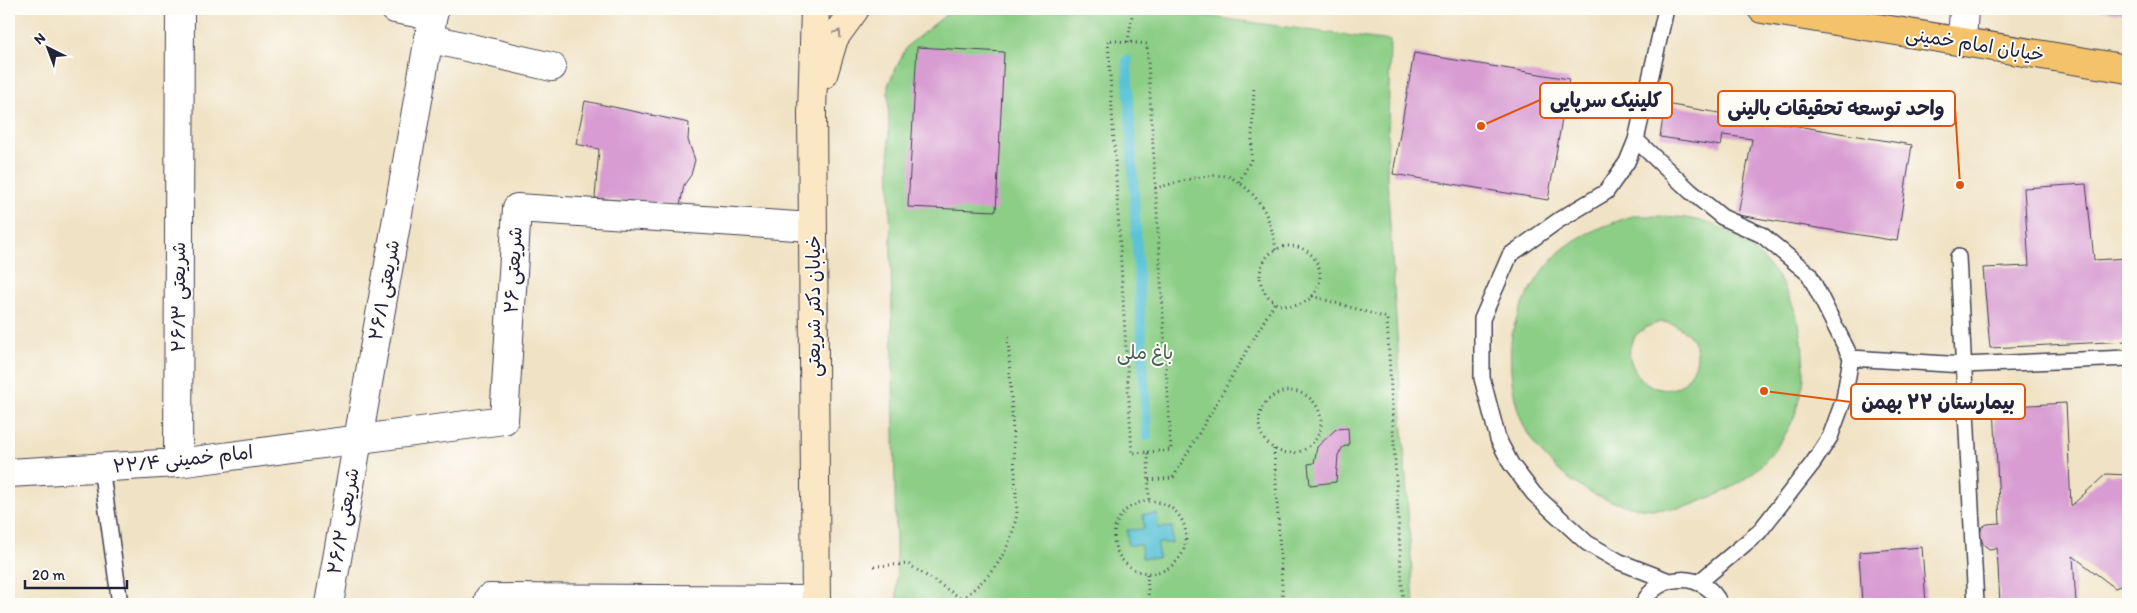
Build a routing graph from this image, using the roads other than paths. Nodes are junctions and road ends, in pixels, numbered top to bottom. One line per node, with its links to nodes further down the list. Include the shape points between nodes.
1 (180, 9): 20 (street, شریعتی ۲۶/۳)
2 (395, 9): 8 (street)
3 (815, 9): 12 (main road, خیابان دکتر شریعتی)
4 (856, 9): 12 (main road, one-way to 4, via 834,38)
5 (1666, 9): 13 (lane)
6 (1762, 9): 9 (main road, خیابان امام خمینی)
7 (1964, 9): 9 (street)
8 (432, 21): 10 (street); 19 (street, شریعتی ۲۶/۱)
9 (1962, 41): 11 (main road, خیابان امام خمینی)
10 (552, 67)
11 (2128, 69)
12 (812, 113): 14 (main road, خیابان دکتر شریعتی)
13 (1636, 140): 16 (lane, via 1722,217 1762,235 1808,274); 23 (lane, via 1627,162 1606,192 1510,255 1482,319 1482,378 1498,439 1510,464 1534,494 1587,543 1620,562)
14 (812, 227): 19 (street, شریعتی ۲۶, via 517,208 504,420); 26 (main road, خیابان دکتر شریعتی)
15 (1958, 257): 18 (lane)
16 (1851, 358): 18 (lane); 24 (lane, via 1844,399 1830,437 1817,457 1759,532)
17 (2128, 358): 18 (lane)
18 (1963, 365): 31 (lane)
19 (357, 438): 20 (street, امام خمینی ۲۲/۴); 28 (street, شریعتی ۲۶/۲)
20 (178, 462): 21 (street, امام خمینی ۲۲/۴)
21 (101, 468): 22 (street, امام خمینی ۲۲/۴); 27 (lane)
22 (9, 473)
23 (1670, 581): 24 (lane, via 1684,579); 29 (lane, via 1656,587)
24 (1698, 583): 30 (lane, via 1710,590)
25 (488, 601): 26 (street)
26 (816, 602)
27 (120, 604)
28 (329, 604)
29 (1643, 604)
30 (1720, 604)
31 (1976, 604)

